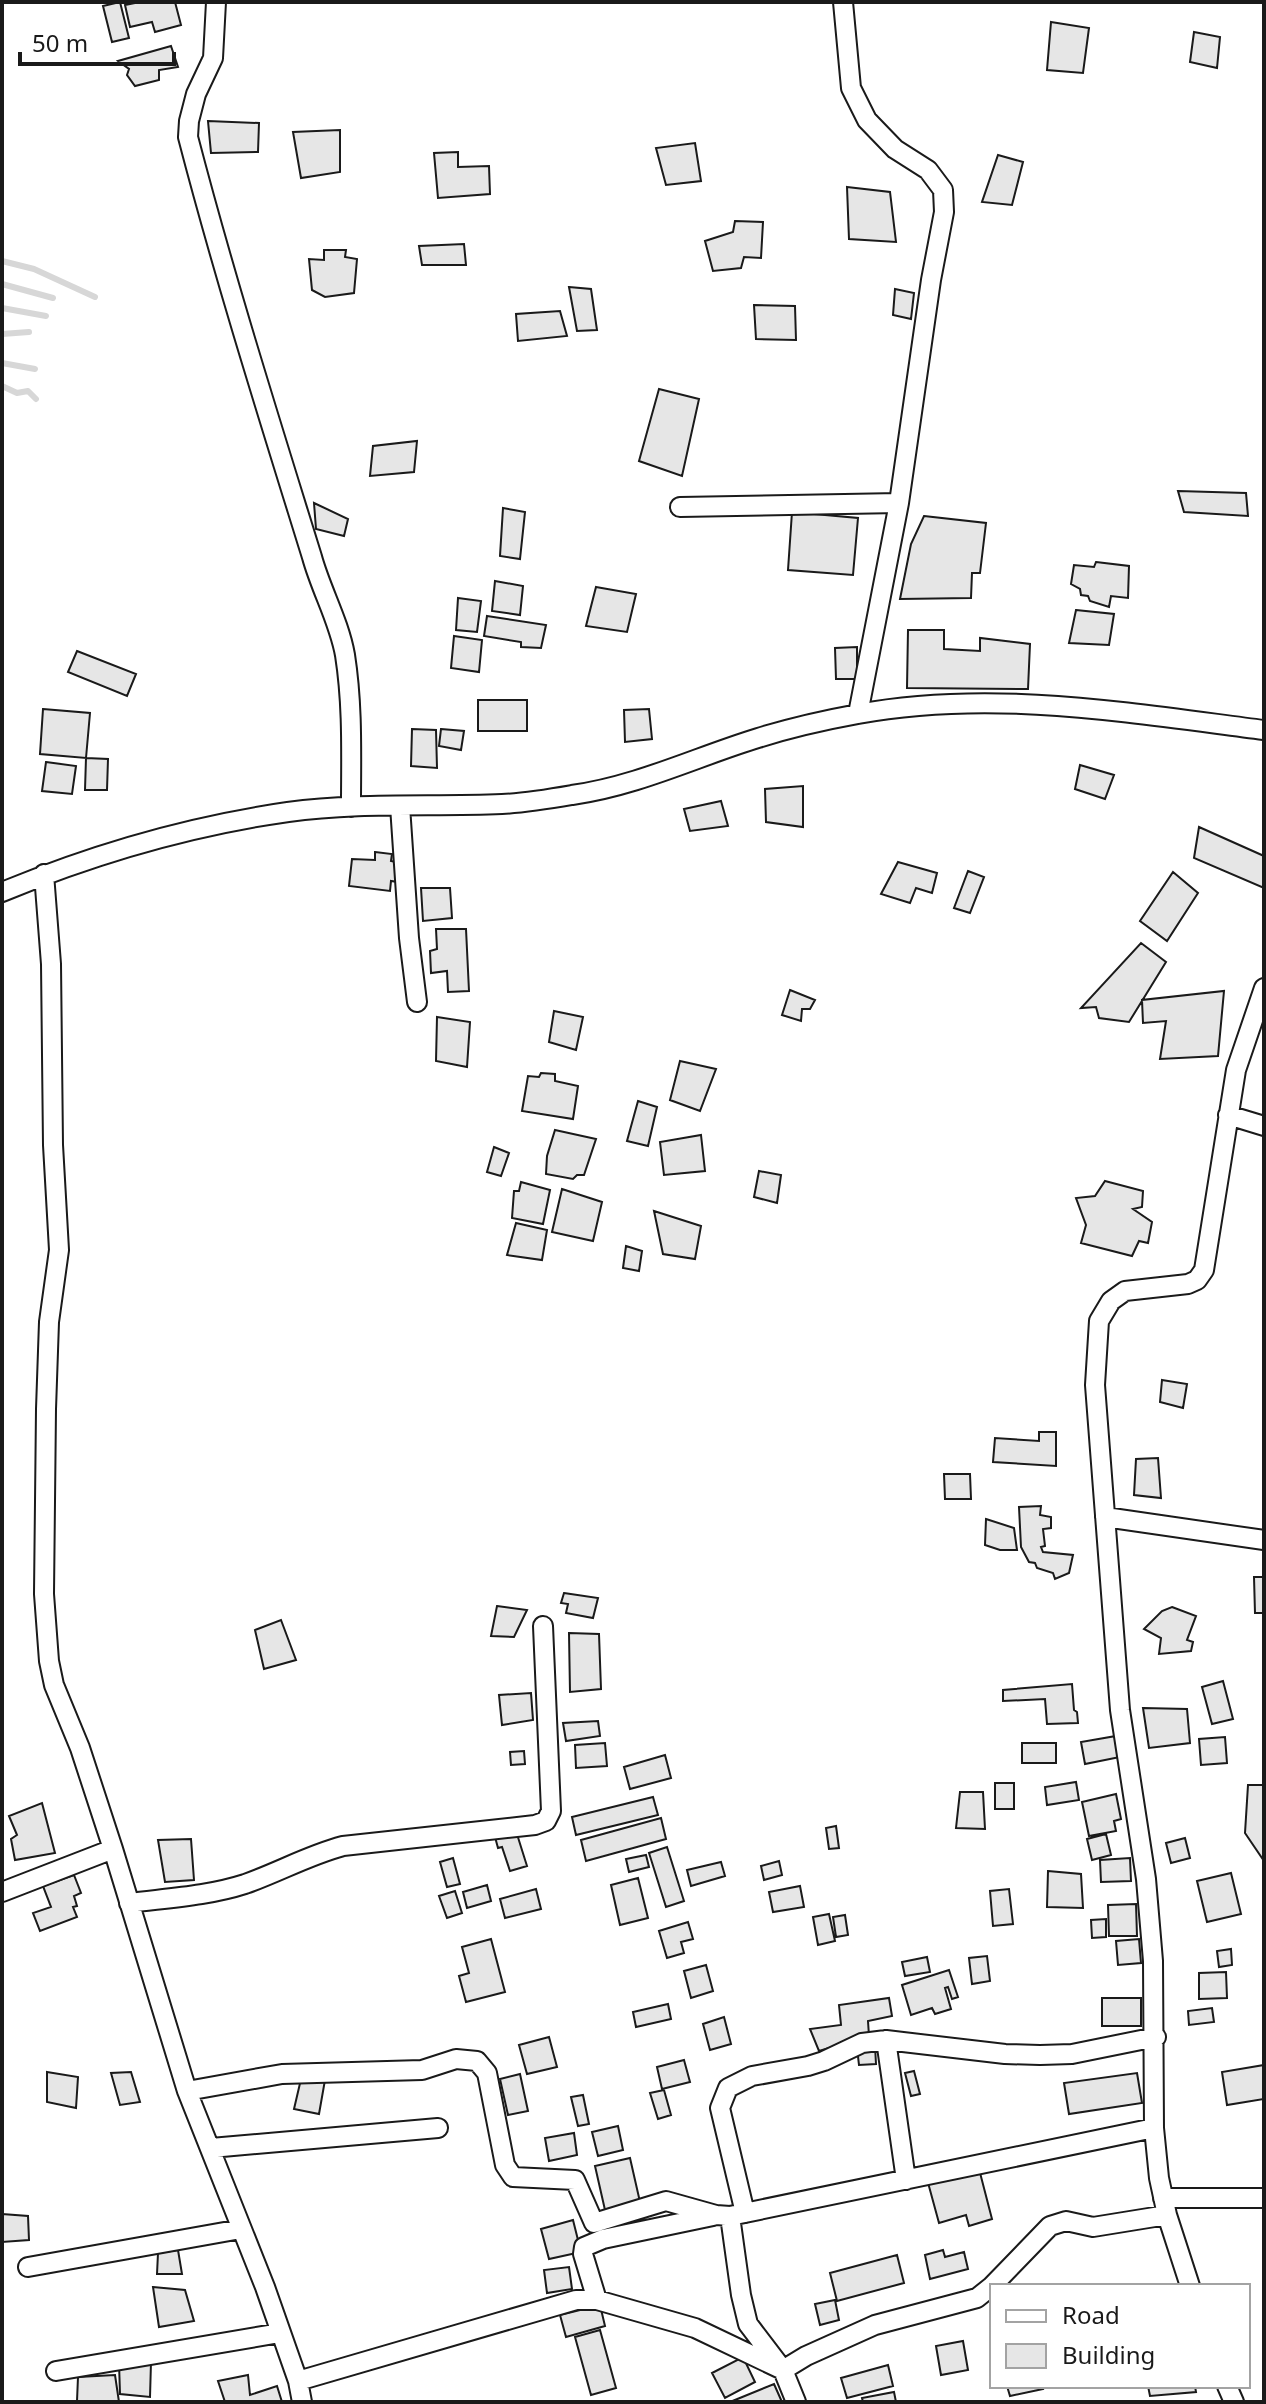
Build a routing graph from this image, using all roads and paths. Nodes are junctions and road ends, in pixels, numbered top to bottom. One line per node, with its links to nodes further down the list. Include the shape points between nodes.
1 (216, 2): 8 (street, via 213,58 196,94 188,137 237,315 344,651 352,729)
2 (843, 2): 3 (street, via 851,88 867,120 895,149 928,170 943,190 944,212)
3 (899, 503): 4 (street); 5 (street)
4 (680, 507)
5 (858, 714): 6 (street, via 940,702 1012,704); 7 (street, via 759,737 654,775 577,795 505,804)
6 (1264, 730)
7 (400, 806): 8 (street); 12 (street)
8 (351, 807): 9 (street, via 199,828)
9 (44, 874): 10 (street); 18 (street, via 59,1250 46,1395 45,1628 54,1685)
10 (2, 892)
11 (1264, 988): 13 (street, via 1236,1070)
12 (417, 1002)
13 (1228, 1115): 14 (street); 15 (street, via 1204,1270 1188,1284 1125,1291 1111,1301 1099,1321 1095,1385)
14 (1264, 1126)
15 (1105, 1517): 16 (street); 21 (street, via 1120,1710 1147,1893)
16 (1264, 1540)
17 (543, 1626): 20 (street, via 551,1811 546,1821 343,1846 214,1893)
18 (113, 1849): 19 (street); 20 (street)
19 (2, 1892)
20 (129, 1903): 23 (street)
21 (1156, 2037): 22 (street, via 1040,2055); 25 (street)
22 (886, 2040): 27 (street); 30 (street, via 862,2043 816,2063 752,2076 728,2088 720,2108)
23 (187, 2091): 26 (street); 30 (street, via 282,2074 422,2070 456,2059 477,2061 487,2073 505,2165 513,2177 575,2180 594,2223 666,2201)
24 (438, 2128): 26 (street)
25 (1154, 2128): 27 (street); 29 (street)
26 (211, 2148): 31 (street)
27 (906, 2180): 30 (street)
28 (1264, 2198): 29 (street)
29 (1165, 2207): 33 (street, via 1093,2227 1066,2221 1050,2226); 34 (street)
30 (730, 2215): 36 (street, via 584,2247); 38 (street, via 748,2324)
31 (241, 2229): 32 (street); 37 (street)
32 (28, 2267)
33 (994, 2284)
34 (1189, 2284)
35 (990, 2288): 38 (street, via 977,2298 875,2325)
36 (597, 2300): 38 (street, via 695,2328); 40 (street, via 550,2306)
37 (280, 2333): 39 (street); 40 (street)
38 (783, 2370): 42 (street)
39 (56, 2371)
40 (298, 2381): 41 (street)
41 (302, 2402)
42 (796, 2402)

